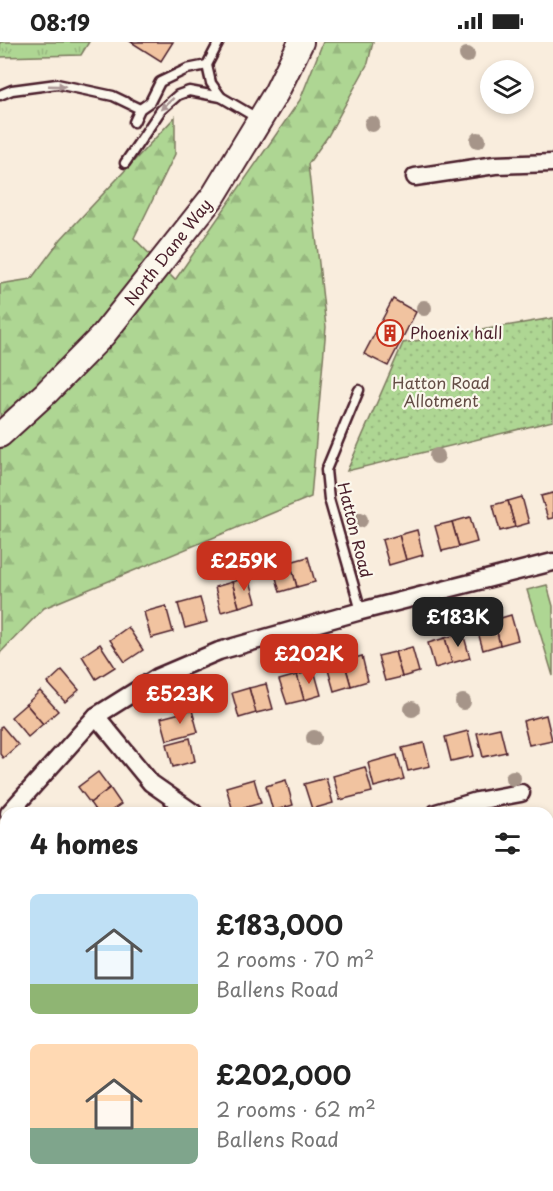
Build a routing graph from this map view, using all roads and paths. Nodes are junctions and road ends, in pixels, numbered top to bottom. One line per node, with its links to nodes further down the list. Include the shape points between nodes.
1 (219, 42): 3 (lane)
2 (301, 42): 7 (street, North Dane Way)
3 (207, 65): 5 (lane, via 211,83); 6 (lane, via 187,69 160,82 150,102)
4 (0, 94): 6 (lane, one-way to 6, via 57,84 113,96)
5 (221, 97): 7 (lane); 9 (lane, one-way to 9, via 189,91 177,95 161,110)
6 (140, 109): 8 (lane)
7 (260, 120): 13 (street, North Dane Way, via 214,195 103,335)
8 (134, 122)
9 (125, 163)
10 (553, 163): 11 (street, via 495,165)
11 (415, 177)
12 (359, 390): 15 (lane, Hatton Road, via 326,470 329,499)
13 (0, 435)
14 (553, 562): 15 (street)
15 (361, 611): 16 (street, via 219,651 158,677)
16 (96, 716): 18 (street); 19 (street, via 152,783)
17 (521, 794): 20 (street)
18 (14, 807)
19 (186, 807)
20 (456, 807)

